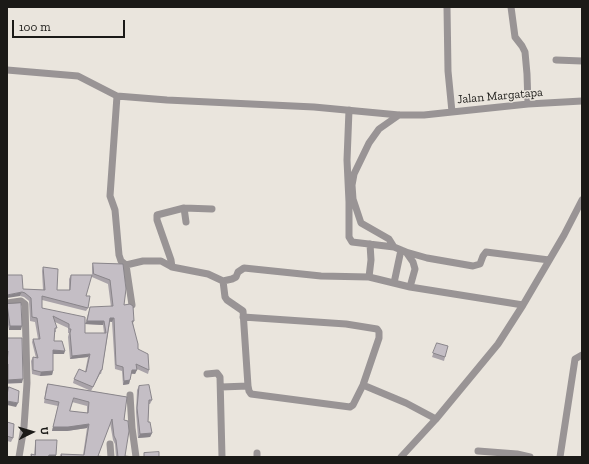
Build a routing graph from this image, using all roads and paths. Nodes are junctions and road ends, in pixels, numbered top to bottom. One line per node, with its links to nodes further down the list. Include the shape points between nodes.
1 (447, 7): 10 (street, Jalan Margatapa, via 448,71)
2 (511, 7): 8 (street, via 515,37 525,52)
3 (556, 60): 4 (street)
4 (582, 61)
5 (7, 70): 6 (street, via 78,76)
6 (117, 96): 9 (street); 21 (street, via 110,196 115,210 119,255)
7 (582, 101): 8 (street, Jalan Margatapa)
8 (528, 104): 10 (street, Jalan Margatapa)
9 (349, 110): 11 (street); 15 (street)
10 (452, 112): 11 (street)
11 (399, 115): 17 (street, via 379,129 354,174 353,199)
12 (582, 200): 20 (street)
13 (184, 208): 14 (street); 16 (street); 22 (street, via 156,216)
14 (212, 209)
15 (349, 221): 17 (street); 18 (street, via 350,240)
16 (186, 222)
17 (361, 222): 19 (street)
18 (370, 244): 19 (street); 23 (street)
19 (400, 250): 20 (street, via 427,258 473,266 480,264 486,252); 25 (street); 26 (street, via 413,262)
20 (549, 260): 29 (street)
21 (126, 265): 22 (street, via 143,261 161,261); 28 (street)
22 (172, 267): 24 (street, via 208,274)
23 (369, 277): 24 (street, via 321,276 244,268 236,277); 25 (street)
24 (223, 281): 30 (street, via 227,300 240,308)
25 (394, 283): 26 (street)
26 (410, 287): 29 (street)
27 (7, 303): 40 (street, via 25,304 27,383 24,427)
28 (132, 304)
29 (523, 305): 37 (street, via 498,344)
30 (244, 317): 33 (street, via 346,324 377,330 379,338); 34 (street)
31 (582, 355): 46 (street, via 576,359)
32 (207, 374): 35 (street, via 219,374)
33 (363, 385): 34 (street, via 350,407 253,395 248,391); 37 (street)
34 (248, 386): 35 (street)
35 (221, 387): 43 (street)
36 (130, 395): 42 (street)
37 (436, 419): 44 (street)
38 (110, 444): 41 (street)
39 (478, 451): 45 (street)
40 (18, 457)
41 (111, 457)
42 (136, 457)
43 (222, 457)
44 (401, 457)
45 (530, 457)
46 (560, 457)

